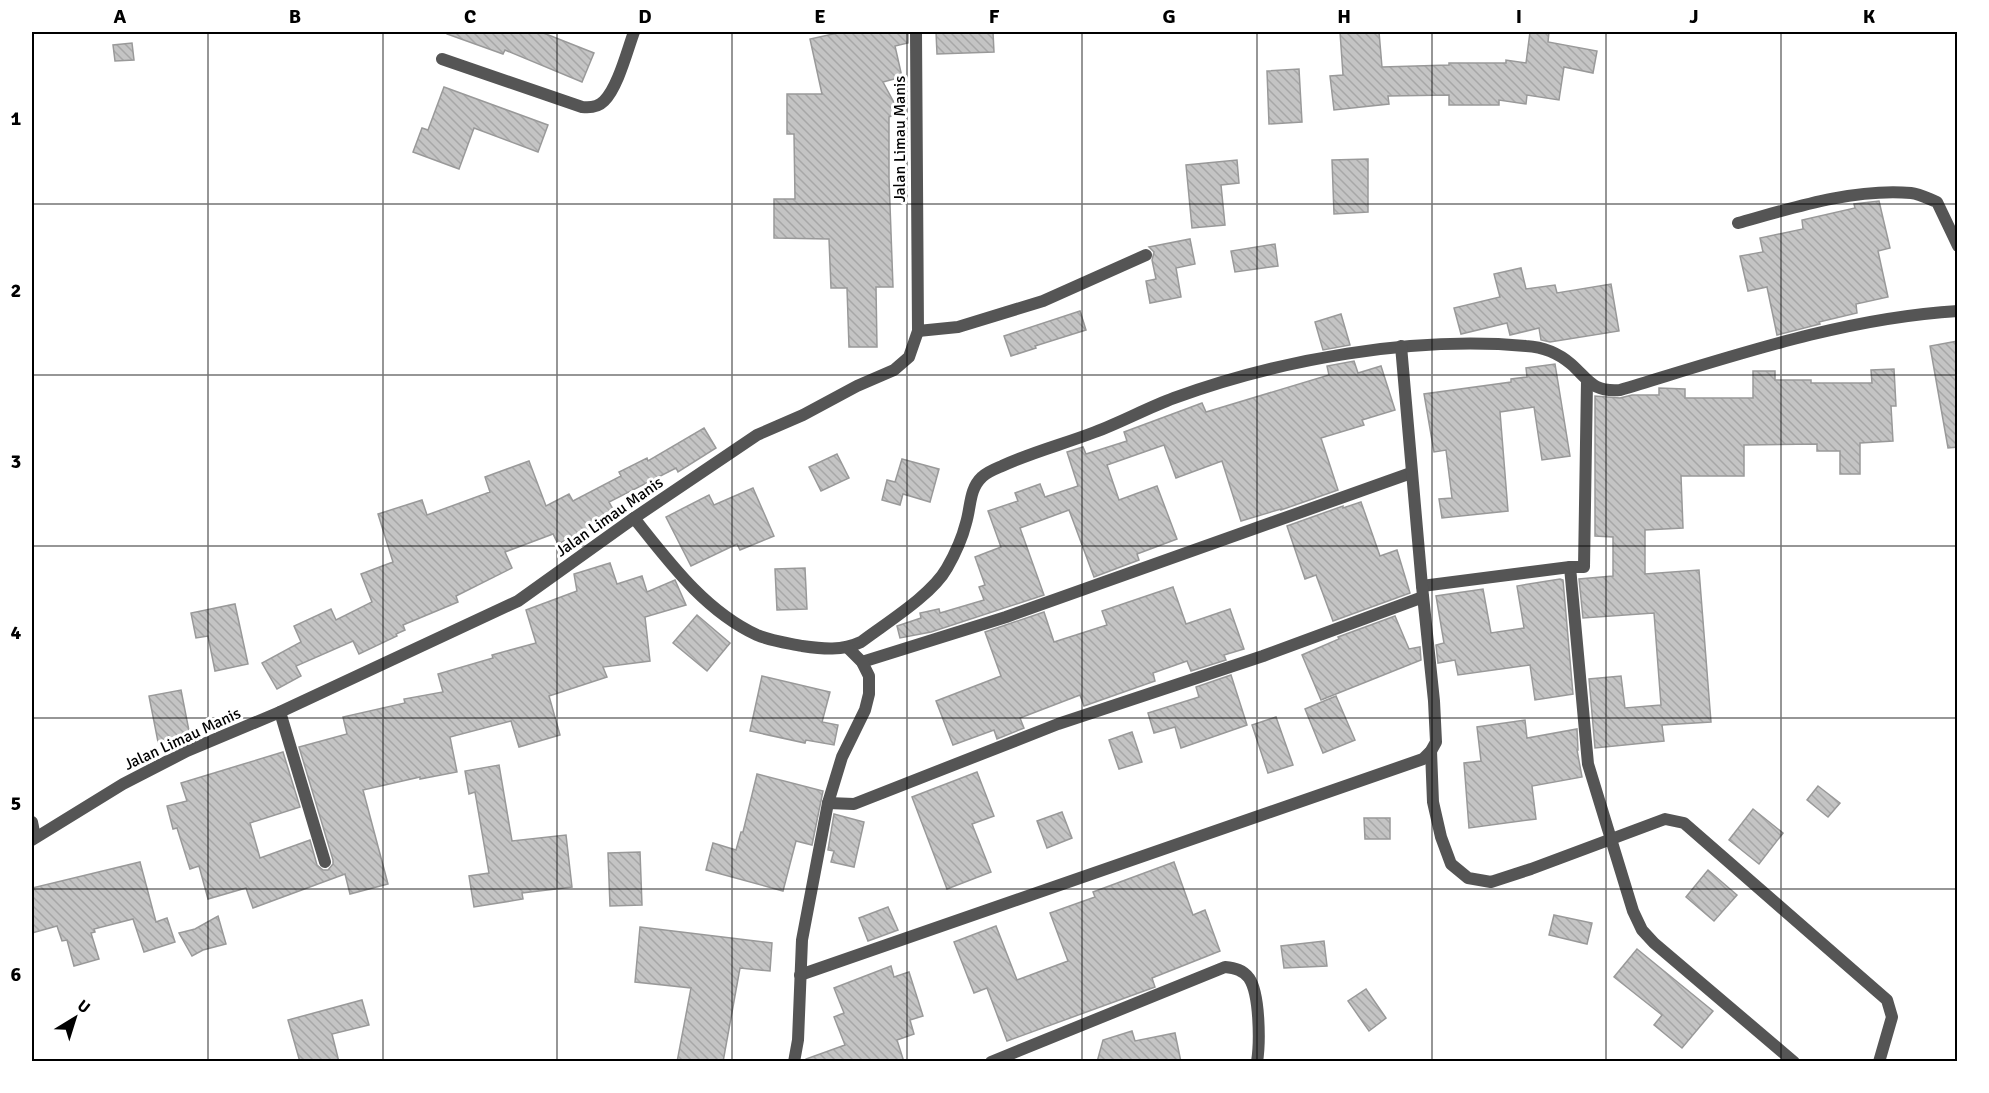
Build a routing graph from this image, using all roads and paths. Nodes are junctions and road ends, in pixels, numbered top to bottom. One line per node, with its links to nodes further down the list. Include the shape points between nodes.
1 (634, 32): 3 (street, via 612,91 592,108 582,108)
2 (915, 32): 8 (street, Jalan Limau Manis)
3 (442, 59)
4 (1738, 223): 5 (street, via 1816,202 1875,193 1913,193 1937,202)
5 (1958, 246)
6 (1146, 255): 8 (street, via 1043,301 958,327)
7 (1958, 311): 10 (street, via 1841,327 1620,390 1601,390)
8 (918, 331): 12 (street, Jalan Limau Manis, via 909,357 894,370 757,435)
9 (1401, 346): 10 (street, via 1473,342 1541,347 1564,359); 11 (street); 15 (street, via 1326,358 1174,398 982,475 945,571 931,588)
10 (1587, 381): 13 (street, via 1584,567)
11 (1411, 473): 14 (street); 16 (street, via 1006,617)
12 (634, 518): 15 (street, via 673,568 728,617 758,635 787,643 819,649); 17 (street, Jalan Limau Manis, via 518,601)
13 (1570, 567): 14 (street); 22 (street, via 1588,764)
14 (1422, 592): 18 (street, via 1434,701 1436,742); 19 (street, via 1263,656 1058,724 854,804)
15 (848, 648): 16 (street)
16 (862, 662): 19 (street, via 869,676 869,694 842,757)
17 (280, 712): 21 (street, Jalan Limau Manis, via 132,779); 23 (street)
18 (1431, 751): 22 (street, via 1433,802 1441,837 1451,864 1468,878 1491,882); 24 (street, via 1423,759 1324,795)
19 (828, 803): 24 (street, via 802,940)
20 (32, 822): 21 (street)
21 (33, 838)
22 (1610, 840): 28 (street, via 1642,930); 29 (street, via 1665,819 1684,823 1887,1000 1892,1017)
23 (325, 861)
24 (801, 975): 25 (street)
25 (794, 1062)
26 (991, 1062): 27 (street, via 1225,967 1238,969 1255,988)
27 (1257, 1062)
28 (1794, 1062)
29 (1879, 1062)

